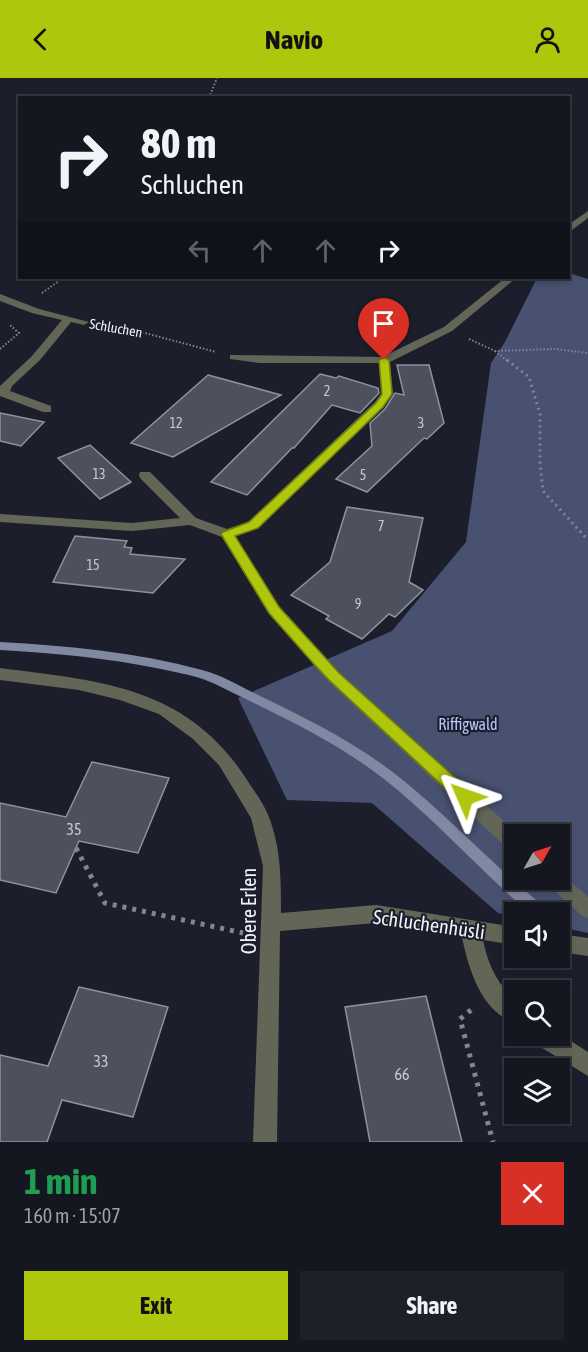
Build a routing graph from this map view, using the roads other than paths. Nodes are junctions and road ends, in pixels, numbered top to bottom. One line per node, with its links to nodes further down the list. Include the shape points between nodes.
1 (588, 214): 2 (street)
2 (570, 228)
3 (510, 279): 8 (street, via 448,330)
4 (0, 297): 5 (street, Schluchen)
5 (68, 319): 6 (street, Schluchen); 9 (street, via 36,358 6,385 4,393)
6 (84, 322)
7 (234, 357): 8 (street)
8 (384, 360): 13 (street, via 387,394 379,405 254,525)
9 (46, 409)
10 (145, 476): 12 (street)
11 (0, 518): 12 (street, via 132,527)
12 (191, 521): 13 (street)
13 (227, 534): 15 (street, via 274,610 334,676)
14 (0, 674): 18 (street, Obere Erlen, via 123,694 165,710 199,734 225,760 260,816 272,866)
15 (504, 833)
16 (567, 890): 17 (street)
17 (588, 909)
18 (272, 929): 19 (street, Schluchenhüsli, via 376,914); 26 (street, Obere Erlen)
19 (471, 930): 20 (street, Schluchenhüsli); 23 (street, via 478,967)
20 (504, 935)
21 (570, 944): 22 (street)
22 (588, 947)
23 (504, 1003)
24 (559, 1046): 25 (street)
25 (588, 1065)
26 (265, 1142)

